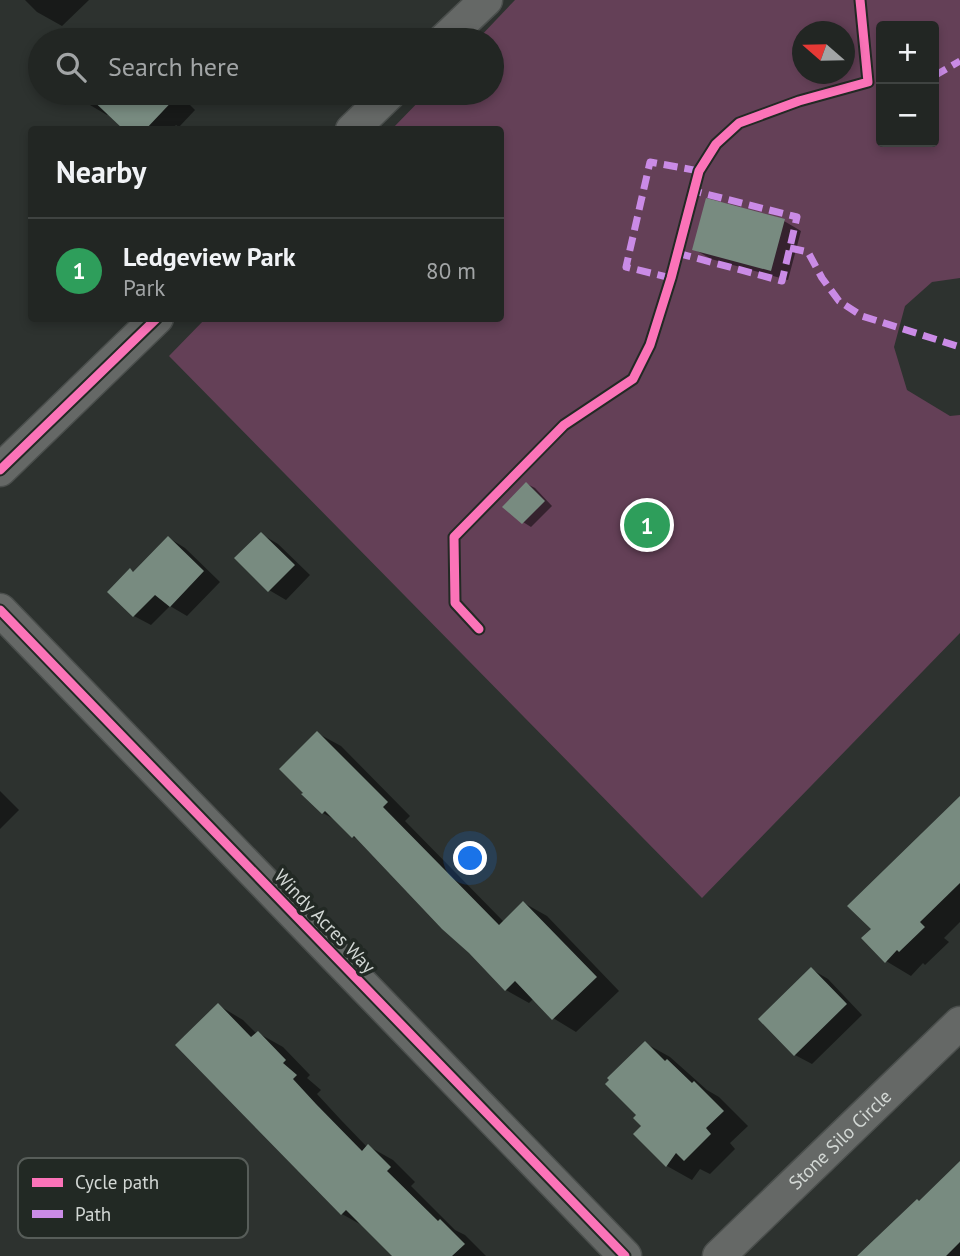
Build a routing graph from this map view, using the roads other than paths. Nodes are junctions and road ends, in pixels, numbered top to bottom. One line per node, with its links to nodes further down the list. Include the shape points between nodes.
1 (486, 0): 2 (street)
2 (457, 28)
3 (378, 105): 4 (street)
4 (356, 126)
5 (153, 322): 6 (street)
6 (0, 470)
7 (0, 610): 9 (street, Windy Acres Way)
8 (960, 1023): 10 (street, Stone Silo Circle)
9 (625, 1256)
10 (719, 1256)

